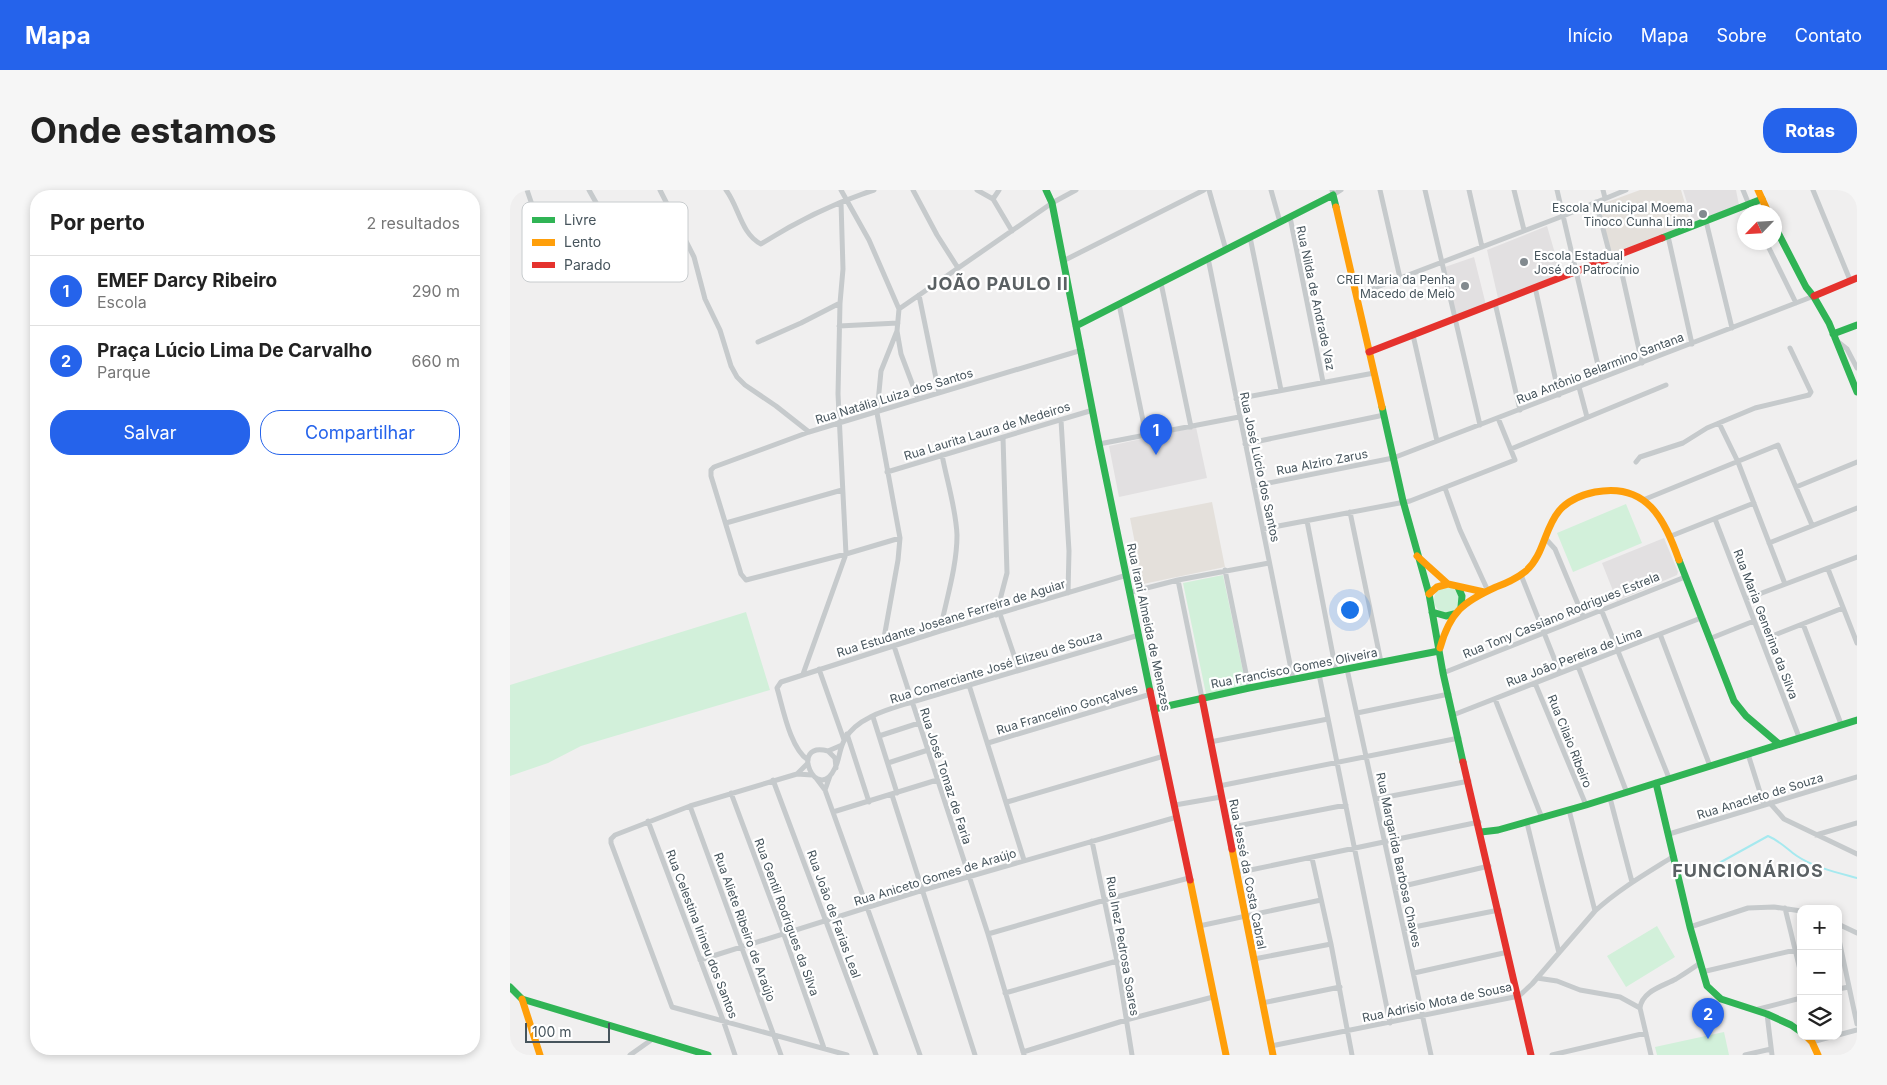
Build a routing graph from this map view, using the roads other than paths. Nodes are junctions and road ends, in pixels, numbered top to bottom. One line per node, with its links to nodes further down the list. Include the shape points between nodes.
1 (527, 190): 31 (street)
2 (589, 190): 32 (street)
3 (660, 190): 33 (street)
4 (726, 190): 30 (street, via 748,233 761,244)
5 (841, 190): 30 (street)
6 (874, 190): 30 (street)
7 (913, 190): 57 (street)
8 (977, 190): 28 (street)
9 (999, 190): 28 (street)
10 (1046, 190): 35 (street, Rua Irani Almeida de Menezes)
11 (1076, 190): 35 (street)
12 (1204, 190): 55 (street)
13 (1209, 190): 50 (street)
14 (1271, 190): 42 (street)
15 (1341, 190): 26 (street)
16 (1380, 190): 59 (street)
17 (1425, 190): 56 (street)
18 (1470, 190): 49 (street)
19 (1514, 190): 43 (street)
20 (1557, 190): 39 (street)
21 (1603, 190): 27 (street)
22 (1626, 190): 27 (street)
23 (1743, 190): 36 (street)
24 (1758, 190): 29 (street)
25 (1813, 190): 60 (street)
26 (1333, 192): 40 (street); 64 (street)
27 (1605, 198): 34 (street)
28 (993, 199): 44 (street)
29 (1762, 199): 36 (street); 37 (street)
30 (844, 200): 66 (street); 70 (street, via 868,240)
31 (531, 202)
32 (596, 202)
33 (666, 202)
34 (1596, 202): 39 (street); 54 (street)
35 (1052, 203): 44 (street); 55 (street, Rua Irani Almeida de Menezes)
36 (1748, 205)
37 (1765, 205)
38 (1737, 209): 41 (street)
39 (1563, 216): 43 (street); 58 (street)
40 (1290, 217): 42 (street); 89 (street, Rua Nilda de Andrade Vaz)
41 (1706, 221): 45 (street); 76 (street)
42 (1280, 222): 46 (street)
43 (1524, 230): 49 (street)
44 (1012, 231): 57 (street)
45 (1668, 236): 52 (street); 81 (street)
46 (1250, 237): 50 (street); 92 (street)
47 (1782, 240): 65 (street, via 1806,288)
48 (688, 246): 110 (street, via 736,377)
49 (1482, 247): 56 (street)
50 (1226, 250): 53 (street)
51 (1770, 250): 68 (street)
52 (1618, 256): 54 (street); 85 (street)
53 (1208, 258): 61 (street); 97 (street, Rua José Lúcio dos Santos)
54 (1611, 259): 58 (street)
55 (1063, 261): 75 (street, Rua Irani Almeida de Menezes)
56 (1442, 262): 59 (street); 71 (street)
57 (958, 268): 63 (street)
58 (1577, 271): 62 (street); 88 (street)
59 (1400, 278): 64 (street)
60 (1854, 279): 65 (street)
61 (1161, 282): 69 (street); 109 (street)
62 (1535, 287): 67 (street); 95 (street)
63 (919, 295): 70 (street); 94 (street)
64 (1356, 295): 84 (street)
65 (1814, 296): 68 (street, Rua Antônio Belarmino Santana); 79 (street)
66 (840, 303): 74 (street); 80 (street)
67 (1495, 303): 71 (street); 99 (street)
68 (1796, 303): 76 (street, Rua Antônio Belarmino Santana)
69 (1119, 304): 75 (street); 111 (street)
70 (899, 309): 72 (street)
71 (1455, 320): 78 (street); 108 (street)
72 (898, 323): 74 (street); 77 (street)
73 (1857, 324): 79 (street)
74 (839, 326): 106 (street)
75 (1076, 326): 83 (street, Rua Irani Almeida de Menezes)
76 (1732, 328): 81 (street, Rua Antônio Belarmino Santana)
77 (897, 331): 96 (street, via 901,354); 100 (street, via 882,371)
78 (1413, 335): 84 (street); 113 (street)
79 (1834, 337): 86 (street, via 1847,349); 93 (street)
80 (758, 342)
81 (1692, 344): 85 (street, Rua Antônio Belarmino Santana)
82 (1790, 348): 107 (street, via 1810,394 1763,406)
83 (1082, 350): 94 (street, Rua Natália Luiza dos Santos); 98 (street, Rua Irani Almeida de Menezes)
84 (1369, 352): 87 (street)
85 (1642, 363): 88 (street, Rua Antônio Belarmino Santana)
86 (1857, 368)
87 (1374, 373): 89 (street); 101 (street)
88 (1601, 378): 91 (street, Rua Antônio Belarmino Santana)
89 (1324, 382): 92 (street)
90 (1666, 385): 103 (street)
91 (1579, 387): 95 (street, Rua Antônio Belarmino Santana); 103 (street)
92 (1281, 390): 97 (street)
93 (1857, 392)
94 (939, 393): 96 (street, Rua Natália Luiza dos Santos)
95 (1559, 395): 99 (street, Rua Antônio Belarmino Santana)
96 (918, 399): 100 (street, Rua Natália Luiza dos Santos)
97 (1236, 399): 102 (street, Rua José Lúcio dos Santos)
98 (1093, 410): 105 (street, Rua Laurita Laura de Medeiros); 114 (street, Rua Irani Almeida de Menezes)
99 (1520, 410): 104 (street, Rua Antônio Belarmino Santana)
100 (877, 413): 106 (street, Rua Natália Luiza dos Santos); 122 (street)
101 (1384, 415): 115 (street); 118 (street)
102 (1239, 417): 109 (street); 115 (street, Rua José Lúcio dos Santos)
103 (1587, 417): 116 (street)
104 (1498, 418): 108 (street, Rua Antônio Belarmino Santana); 116 (street)
105 (1061, 420): 112 (street, Rua Laurita Laura de Medeiros); 156 (street, via 1069,551)
106 (839, 423): 110 (street, Rua Natália Luiza dos Santos); 126 (street)
107 (1719, 423): 119 (street, via 1683,443 1640,457); 120 (street)
108 (1480, 425): 113 (street, Rua Antônio Belarmino Santana)
109 (1191, 427): 111 (street)
110 (809, 432): 134 (street, Rua Natália Luiza dos Santos, via 714,466 711,476)
111 (1146, 435): 114 (street)
112 (1003, 437): 117 (street, Rua Laurita Laura de Medeiros); 163 (street, via 1007,573)
113 (1437, 441): 118 (street, Rua Antônio Belarmino Santana)
114 (1099, 444): 148 (street, Rua Irani Almeida de Menezes)
115 (1245, 444): 123 (street, Rua José Lúcio dos Santos)
116 (1511, 449): 125 (street, via 1515,460)
117 (942, 455): 122 (street, Rua Laurita Laura de Medeiros); 169 (street, via 957,537)
118 (1393, 458): 123 (street, Rua Alziro Zarus); 128 (street)
119 (1636, 462)
120 (1738, 462): 124 (street, via 1778,445); 127 (street); 129 (street)
121 (1857, 462): 124 (street)
122 (887, 472): 138 (street)
123 (1254, 486): 136 (street, Rua José Lúcio dos Santos)
124 (1796, 486): 135 (street)
125 (1445, 488): 128 (street); 155 (street)
126 (842, 490): 134 (street); 141 (street)
127 (1643, 500): 137 (street); 139 (street, via 1637,495 1619,491 1583,495 1564,505)
128 (1403, 501): 131 (street); 142 (street)
129 (1754, 502): 132 (street); 140 (street)
130 (1857, 508): 135 (street)
131 (1350, 512): 133 (street); 180 (street)
132 (1715, 519): 137 (street); 158 (street, Rua Maria Generina da Silva)
133 (1307, 521): 136 (street); 185 (street)
134 (726, 523): 141 (street, via 741,574 746,580)
135 (1812, 525): 140 (street)
136 (1263, 529): 144 (street, Rua José Lúcio dos Santos)
137 (1671, 536): 149 (street)
138 (900, 538): 141 (street); 177 (street)
139 (1545, 538): 147 (street, via 1534,560); 165 (street, via 1555,549)
140 (1769, 543): 152 (street)
141 (846, 554): 188 (street)
142 (1416, 555): 151 (street); 157 (street)
143 (1857, 557): 145 (street)
144 (1269, 563): 146 (street); 190 (street, Rua José Lúcio dos Santos)
145 (1828, 569): 152 (street); 160 (street)
146 (1225, 570): 150 (street); 193 (street)
147 (1521, 574): 155 (street); 170 (street)
148 (1127, 575): 154 (street, Rua Irani Almeida de Menezes); 156 (street, Rua Estudante Joseane Ferreira de Aguiar)
149 (1685, 577): 161 (street, Rua Tony Cassiano Rodrigues Estrela); 166 (street)
150 (1178, 580): 154 (street); 196 (street)
151 (1448, 584): 153 (street); 157 (street, via 1441,584)
152 (1785, 584): 158 (street)
153 (1458, 587): 155 (street); 159 (street, via 1462,596)
154 (1131, 592): 172 (street, Rua Irani Almeida de Menezes)
155 (1486, 592): 159 (street)
156 (1068, 593): 163 (street, Rua Estudante Joseane Ferreira de Aguiar)
157 (1429, 594): 162 (street)
158 (1746, 600): 167 (street, Rua Maria Generina da Silva)
159 (1461, 607): 164 (street)
160 (1843, 608): 168 (street); 175 (street)
161 (1601, 609): 165 (street, Rua Tony Cassiano Rodrigues Estrela); 179 (street)
162 (1432, 612): 164 (street, via 1443,616); 178 (street)
163 (998, 614): 169 (street, Rua Estudante Joseane Ferreira de Aguiar); 184 (street)
164 (1454, 614): 178 (street, via 1444,632)
165 (1583, 616): 170 (street, Rua Tony Cassiano Rodrigues Estrela)
166 (1701, 618): 171 (street, Rua João Pereira de Lima); 173 (street)
167 (1754, 621): 173 (street); 174 (street, Rua Maria Generina da Silva)
168 (1803, 624): 174 (street); 206 (street)
169 (940, 631): 176 (street, Rua Estudante Joseane Ferreira de Aguiar)
170 (1543, 632): 186 (street, Rua Tony Cassiano Rodrigues Estrela); 187 (street)
171 (1660, 634): 179 (street, Rua João Pereira de Lima); 223 (street)
172 (1139, 635): 184 (street, Rua Comerciante José Elizeu de Souza); 194 (street, Rua Irani Almeida de Menezes)
173 (1709, 639): 214 (street, via 1737,706)
174 (1762, 640): 209 (street, Rua Maria Generina da Silva)
175 (1857, 643)
176 (894, 646): 177 (street, Rua Estudante Joseane Ferreira de Aguiar); 198 (street, Rua José Tomaz de Faria)
177 (882, 650): 182 (street, Rua Estudante Joseane Ferreira de Aguiar)
178 (1439, 651): 180 (street, Rua Francisco Gomes Oliveira); 186 (street)
179 (1619, 651): 181 (street, Rua João Pereira de Lima); 229 (street)
180 (1381, 662): 183 (street, Rua Francisco Gomes Oliveira)
181 (1578, 666): 187 (street, Rua João Pereira de Lima); 237 (street)
182 (819, 669): 188 (street, Rua Estudante Joseane Ferreira de Aguiar); 212 (street)
183 (1347, 669): 185 (street, Rua Francisco Gomes Oliveira); 200 (street, Rua Margarida Barbosa Chaves)
184 (1019, 670): 192 (street, Rua Comerciante José Elizeu de Souza)
185 (1336, 671): 189 (street, Rua Francisco Gomes Oliveira)
186 (1444, 673): 195 (street)
187 (1560, 673): 191 (street, Rua João Pereira de Lima)
188 (803, 674): 220 (street, Rua Estudante Joseane Ferreira de Aguiar, via 781,682 777,688 798,749)
189 (1319, 674): 190 (street, Rua Francisco Gomes Oliveira); 203 (street)
190 (1292, 679): 193 (street, Rua Francisco Gomes Oliveira)
191 (1536, 683): 197 (street, Rua João Pereira de Lima); 247 (street, Rua Cilaio Ribeiro)
192 (969, 685): 198 (street, Rua Comerciante José Elizeu de Souza); 213 (street)
193 (1249, 688): 196 (street, Rua Francisco Gomes Oliveira)
194 (1151, 694): 199 (street, Rua Irani Almeida de Menezes); 213 (street, Rua Francelino Gonçalves)
195 (1449, 694): 200 (street); 201 (street)
196 (1202, 698): 199 (street, Rua Francisco Gomes Oliveira); 211 (street, Rua Jessé da Costa Cabral)
197 (1496, 699): 201 (street, Rua João Pereira de Lima); 252 (street)
198 (912, 702): 202 (street, Rua Comerciante José Elizeu de Souza); 205 (street, Rua José Tomaz de Faria)
199 (1154, 708): 218 (street, Rua Irani Almeida de Menezes)
200 (1357, 714): 219 (street, Rua Margarida Barbosa Chaves)
201 (1453, 715): 210 (street)
202 (873, 717): 207 (street, Rua Comerciante José Elizeu de Souza); 208 (street)
203 (1328, 719): 211 (street); 222 (street)
204 (1857, 720): 206 (street)
205 (919, 723): 208 (street); 215 (street, Rua José Tomaz de Faria)
206 (1841, 724): 209 (street)
207 (848, 734): 212 (street, Rua Comerciante José Elizeu de Souza); 242 (street)
208 (879, 736): 221 (street)
209 (1799, 737): 214 (street)
210 (1459, 738): 219 (street); 232 (street)
211 (1210, 742): 234 (street, Rua Jessé da Costa Cabral)
212 (843, 743): 216 (street); 224 (street, Rua Comerciante José Elizeu de Souza)
213 (988, 743): 243 (street)
214 (1779, 744): 217 (street)
215 (928, 750): 221 (street); 231 (street, Rua José Tomaz de Faria)
216 (828, 751): 220 (street, via 818,750); 224 (street, via 835,758)
217 (1748, 754): 223 (street); 244 (street)
218 (1164, 756): 243 (street); 245 (street, Rua Irani Almeida de Menezes)
219 (1366, 757): 222 (street); 241 (street, Rua Margarida Barbosa Chaves)
220 (808, 762): 225 (street); 226 (street)
221 (888, 762): 238 (street)
222 (1337, 763): 234 (street); 246 (street)
223 (1710, 766): 229 (street)
224 (836, 768): 227 (street)
225 (797, 774): 226 (street); 230 (street)
226 (814, 776): 227 (street); 235 (street)
227 (830, 776): 235 (street)
228 (1857, 777): 244 (street, Rua Anacleto de Souza)
229 (1669, 778): 233 (street)
230 (774, 780): 236 (street); 283 (street, Rua João de Farias Leal)
231 (937, 780): 238 (street); 270 (street, Rua José Tomaz de Faria)
232 (1469, 781): 241 (street); 254 (street)
233 (1656, 783): 237 (street); 259 (street)
234 (1219, 786): 239 (street, Rua Jessé da Costa Cabral)
235 (825, 790): 250 (street)
236 (731, 793): 248 (street); 289 (street, Rua Gentil Rodrigues da Silva)
237 (1627, 793): 240 (street)
238 (894, 794): 242 (street); 274 (street)
239 (1221, 797): 245 (street); 257 (street, Rua Jessé da Costa Cabral)
240 (1610, 798): 247 (street); 272 (street)
241 (1376, 799): 262 (street, Rua Margarida Barbosa Chaves)
242 (869, 802): 250 (street)
243 (1007, 802): 267 (street)
244 (1767, 804): 259 (street, Rua Anacleto de Souza); 260 (street, via 1784,819)
245 (1175, 805): 251 (street, Rua Irani Almeida de Menezes)
246 (1346, 805): 257 (street); 263 (street)
247 (1586, 805): 249 (street)
248 (690, 806): 253 (street); 292 (street, Rua Aliete Ribeiro de Araújo)
249 (1570, 810): 252 (street); 281 (street)
250 (833, 812): 277 (street)
251 (1177, 817): 261 (street, Rua Aniceto Gomes de Araújo); 271 (street, Rua Irani Almeida de Menezes)
252 (1542, 818): 255 (street)
253 (648, 821): 299 (street, Rua Celestina Irineu dos Santos); 319 (street, via 615,834 611,839 612,847 672,1007)
254 (1479, 822): 258 (street); 262 (street)
255 (1527, 823): 258 (street); 296 (street)
256 (1857, 823): 260 (street)
257 (1227, 828): 269 (street, Rua Jessé da Costa Cabral)
258 (1481, 832): 268 (street)
259 (1669, 834): 265 (street)
260 (1816, 835): 264 (street)
261 (1092, 841): 267 (street, Rua Aniceto Gomes de Araújo); 275 (street, Rua Inez Pedrosa Soares)
262 (1385, 842): 263 (street); 273 (street, Rua Margarida Barbosa Chaves)
263 (1354, 848): 266 (street); 321 (street)
264 (1857, 854)
265 (1674, 856): 272 (street, Rua Adrisio Mota de Sousa); 286 (street)
266 (1312, 858): 269 (street); 276 (street)
267 (1024, 860): 270 (street, Rua Aniceto Gomes de Araújo)
268 (1489, 866): 273 (street); 279 (street)
269 (1236, 873): 282 (street, Rua Jessé da Costa Cabral)
270 (968, 877): 274 (street, Rua Aniceto Gomes de Araújo); 290 (street, Rua José Tomaz de Faria)
271 (1189, 878): 275 (street); 284 (street, Rua Irani Almeida de Menezes)
272 (1632, 882): 281 (street, Rua Adrisio Mota de Sousa)
273 (1395, 888): 287 (street, Rua Margarida Barbosa Chaves)
274 (923, 890): 277 (street, Rua Aniceto Gomes de Araújo); 346 (street)
275 (1105, 900): 290 (street); 300 (street, Rua Inez Pedrosa Soares)
276 (1321, 900): 282 (street); 291 (street)
277 (868, 907): 283 (street, Rua Aniceto Gomes de Araújo); 345 (street)
278 (1785, 908): 280 (street); 286 (street, via 1748,908); 293 (street)
279 (1498, 910): 287 (street); 295 (street)
280 (1797, 910)
281 (1595, 911): 296 (street, Rua Adrisio Mota de Sousa)
282 (1245, 917): 284 (street); 297 (street, Rua Jessé da Costa Cabral)
283 (826, 920): 289 (street, Rua Aniceto Gomes de Araújo); 344 (street, Rua João de Farias Leal)
284 (1198, 926): 311 (street, Rua Irani Almeida de Menezes)
285 (1842, 926): 288 (street)
286 (1690, 927): 301 (street)
287 (1404, 928): 303 (street, Rua Margarida Barbosa Chaves)
288 (1857, 933)
289 (784, 934): 292 (street, Rua Aniceto Gomes de Araújo); 333 (street, Rua Gentil Rodrigues da Silva)
290 (988, 934): 309 (street, Rua José Tomaz de Faria)
291 (1331, 944): 297 (street); 306 (street)
292 (742, 947): 299 (street, Rua Aniceto Gomes de Araújo); 328 (street, Rua Aliete Ribeiro de Araújo)
293 (1795, 950): 298 (street); 302 (street)
294 (1841, 950): 307 (street)
295 (1508, 952): 303 (street); 310 (street)
296 (1559, 953): 304 (street, Rua Adrisio Mota de Sousa)
297 (1254, 958): 314 (street, Rua Jessé da Costa Cabral)
298 (1797, 958)
299 (700, 960): 319 (street, Rua Celestina Irineu dos Santos)
300 (1117, 961): 309 (street); 320 (street, Rua Inez Pedrosa Soares)
301 (1700, 963): 302 (street); 315 (street, via 1651,992 1642,1000)
302 (1702, 972): 316 (street, via 1714,994)
303 (1414, 973): 318 (street, Rua Margarida Barbosa Chaves)
304 (1537, 978): 310 (street, Rua Adrisio Mota de Sousa); 315 (street, via 1620,998)
305 (510, 987): 312 (street)
306 (1340, 987): 314 (street); 325 (street)
307 (1848, 987): 308 (street); 322 (street)
308 (1842, 988)
309 (1005, 993): 337 (street, Rua José Tomaz de Faria)
310 (1519, 996): 318 (street, Rua Adrisio Mota de Sousa); 352 (street)
311 (1213, 997): 320 (street); 348 (street, Rua Irani Almeida de Menezes)
312 (522, 999): 329 (street); 338 (street)
313 (1797, 999): 316 (street)
314 (1262, 1002): 332 (street, Rua Jessé da Costa Cabral)
315 (1640, 1008): 326 (street)
316 (1753, 1011): 317 (street)
317 (1767, 1014): 323 (street); 335 (street)
318 (1423, 1016): 321 (street, Rua Adrisio Mota de Sousa); 351 (street, Rua Margarida Barbosa Chaves)
319 (724, 1020): 328 (street); 341 (street, Rua Celestina Irineu dos Santos)
320 (1126, 1020): 337 (street); 347 (street, Rua Inez Pedrosa Soares)
321 (1390, 1023): 325 (street, Rua Adrisio Mota de Sousa)
322 (1857, 1024)
323 (1797, 1029)
324 (1857, 1030): 327 (street)
325 (1347, 1032): 332 (street, Rua Adrisio Mota de Sousa); 350 (street)
326 (1646, 1033): 334 (street); 354 (street)
327 (1842, 1034)
328 (774, 1036): 333 (street); 342 (street, Rua Aliete Ribeiro de Araújo)
329 (654, 1038): 336 (street); 339 (street)
330 (1819, 1040): 331 (street)
331 (1812, 1042): 356 (street)
332 (1271, 1046): 349 (street, Rua Jessé da Costa Cabral)
333 (827, 1051): 343 (street)
334 (1580, 1052): 353 (street)
335 (1772, 1052): 355 (street)
336 (693, 1053): 340 (street)
337 (1023, 1053)
338 (540, 1055)
339 (630, 1055)
340 (708, 1055)
341 (735, 1055)
342 (781, 1055)
343 (847, 1055)
344 (876, 1055)
345 (920, 1055)
346 (975, 1055)
347 (1132, 1055)
348 (1226, 1055)
349 (1273, 1055)
350 (1352, 1055)
351 (1431, 1055)
352 (1532, 1055)
353 (1552, 1055)
354 (1651, 1055)
355 (1745, 1055)
356 (1818, 1055)

